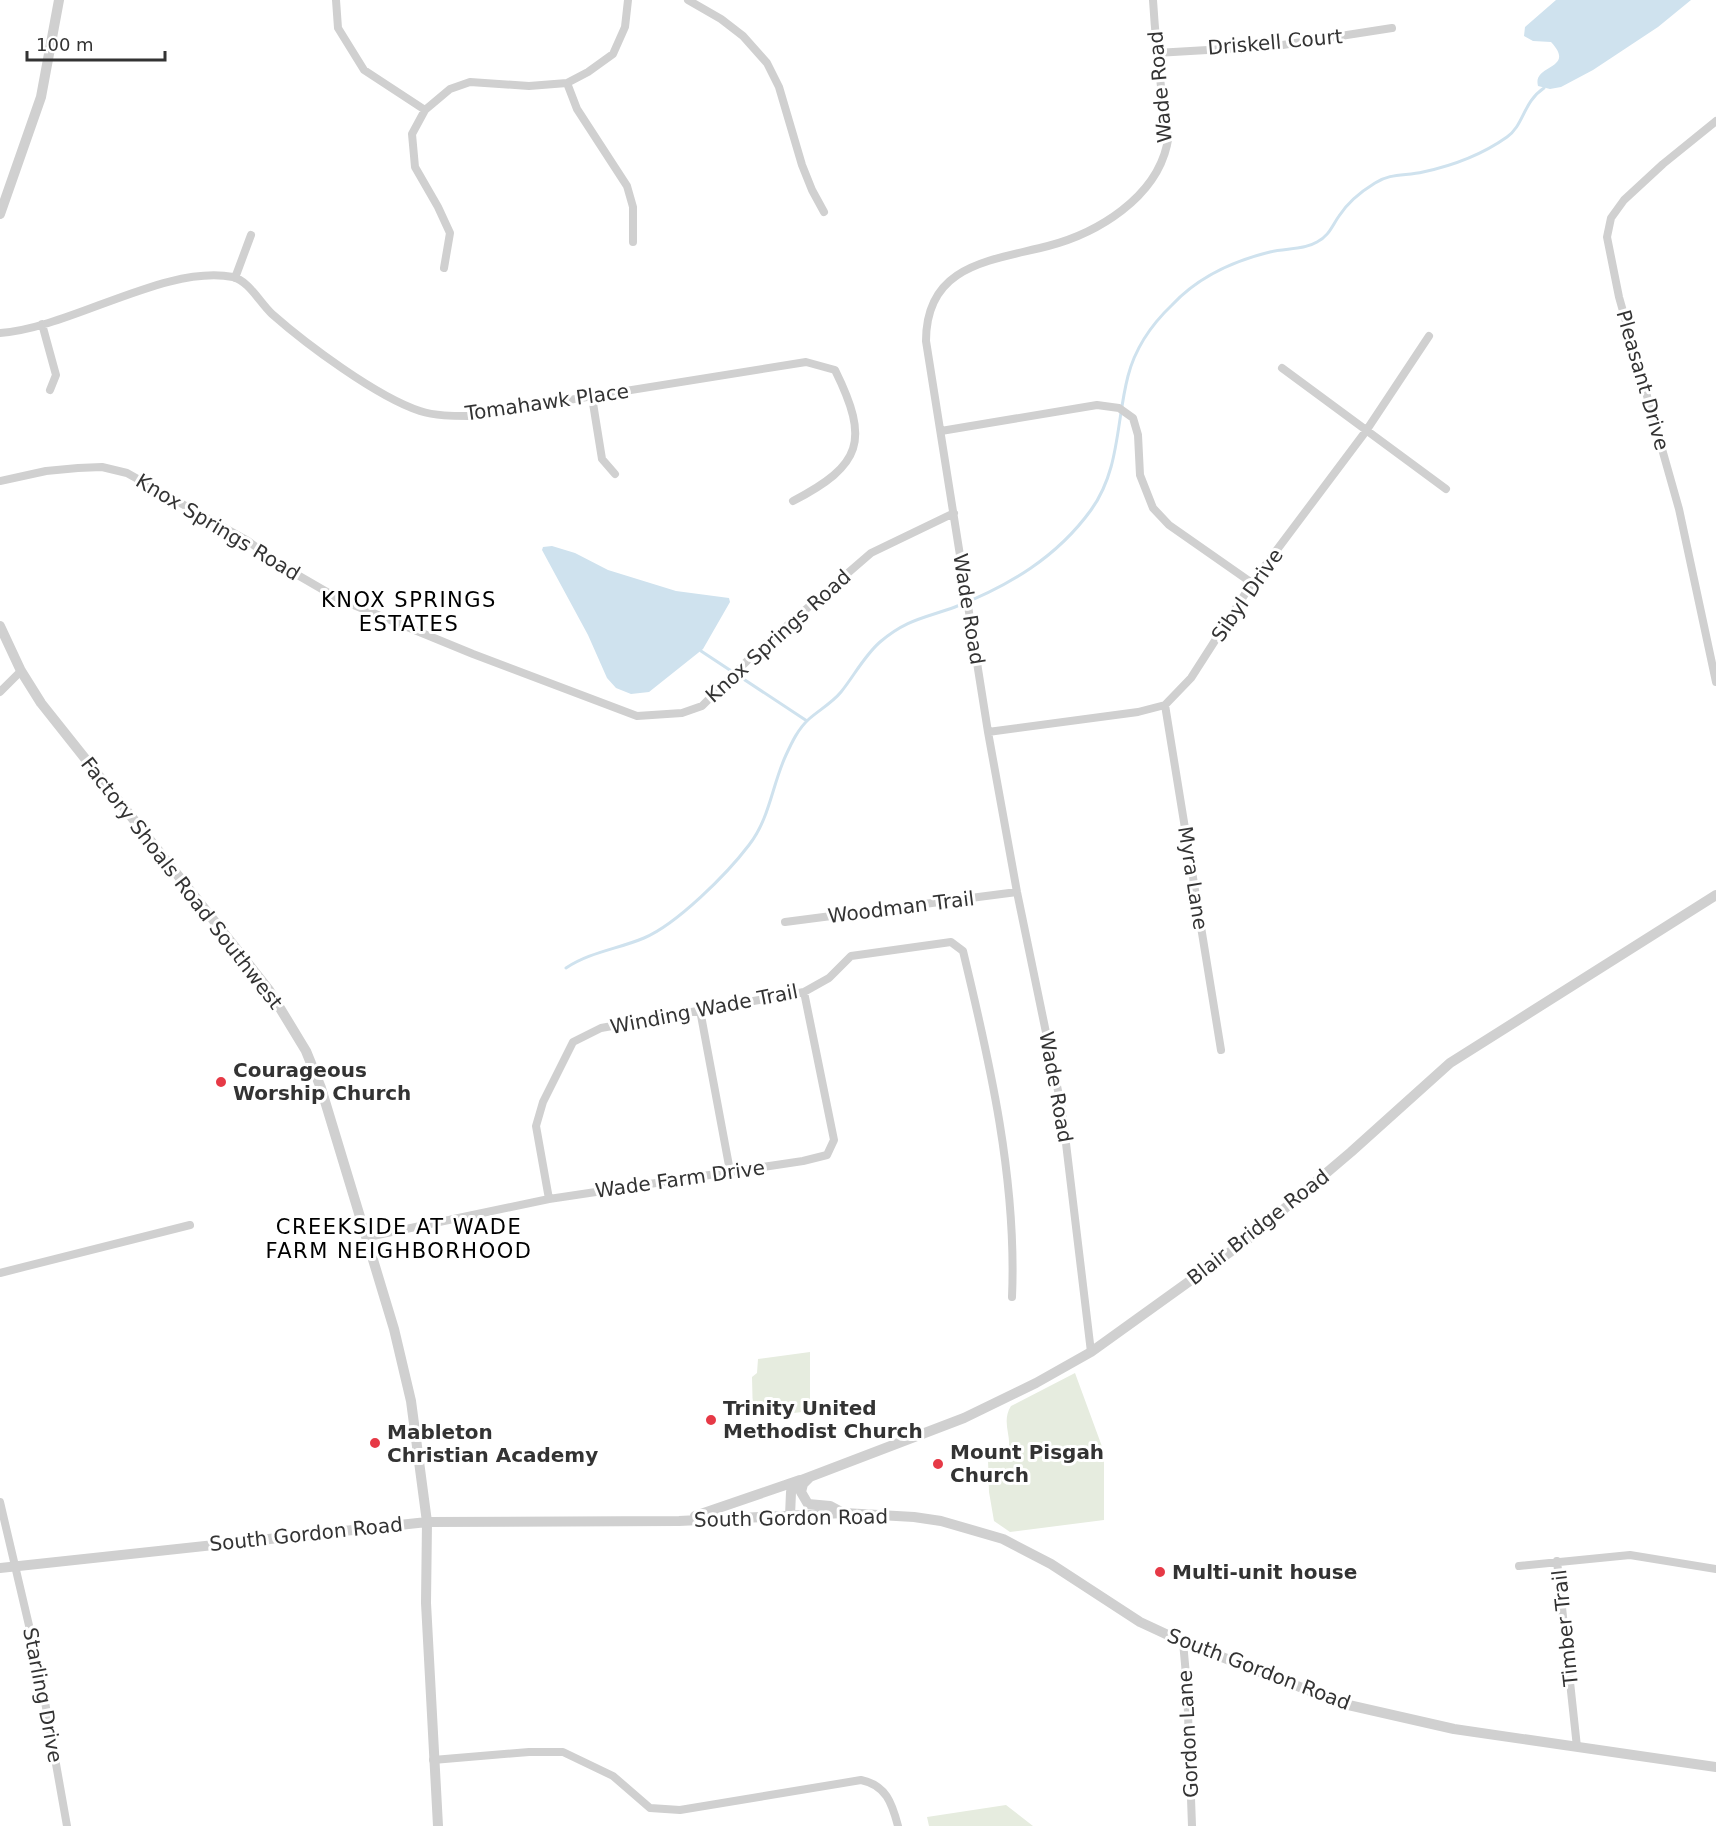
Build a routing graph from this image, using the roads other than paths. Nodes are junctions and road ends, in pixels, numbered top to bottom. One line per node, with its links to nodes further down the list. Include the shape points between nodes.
1 (59, 0): 12 (street, via 41,97)
2 (336, 0): 9 (street, via 338,28 364,70)
3 (628, 0): 8 (street, via 625,27 613,54)
4 (688, 0): 11 (street, via 743,36 767,63 779,87 802,165)
5 (1153, 0): 7 (street, Wade Road)
6 (1392, 28): 7 (street, Driskell Court, via 1276,46)
7 (1156, 53): 23 (street, Wade Road, via 1168,142 1160,168 1148,184 1131,203 1076,236 981,262 963,271 945,285 930,307 926,341)
8 (567, 83): 9 (street, via 529,86 470,82 450,89); 14 (street, via 577,109 627,186 633,207)
9 (425, 110): 15 (street, via 412,134 414,167 450,233)
10 (1716, 121): 33 (street, Pleasant Drive, via 1624,200 1611,218 1607,237 1619,297 1678,509)
11 (824, 212)
12 (0, 214)
13 (251, 235): 16 (street)
14 (633, 242)
15 (444, 268)
16 (235, 278): 17 (street, via 198,275); 22 (street, Tomahawk Place, via 300,339 376,389 420,411 469,416)
17 (42, 324): 18 (street); 21 (street, via 56,375)
18 (0, 333)
19 (1429, 336): 24 (street, Sibyl Drive)
20 (1282, 368): 24 (street)
21 (50, 390)
22 (592, 397): 25 (street, via 602,459); 28 (street, Tomahawk Place, via 794,362 835,369 851,408 852,454 840,473)
23 (941, 431): 29 (street, Wade Road); 30 (street, via 1096,405 1119,408 1132,418 1138,435 1140,475 1153,508 1168,525)
24 (1366, 431): 27 (street); 30 (street, Sibyl Drive)
25 (615, 474)
26 (0, 481): 29 (street, Knox Springs Road, via 78,468 102,467 127,473 248,541 339,599 637,716 682,713 702,706 753,655 871,553)
27 (1446, 489)
28 (793, 501)
29 (954, 513): 36 (street, Wade Road)
30 (1252, 583): 35 (street, Sibyl Drive, via 1191,678)
31 (0, 626): 32 (street, Factory Shoals Road Southwest)
32 (21, 671): 34 (street); 46 (street, Factory Shoals Road Southwest, via 41,703 288,1017 321,1088)
33 (1716, 682)
34 (0, 692)
35 (1165, 705): 36 (street); 42 (street, Myra Lane)
36 (988, 732): 37 (street, Wade Road)
37 (1017, 892): 39 (street, Woodman Trail); 49 (street, Wade Road, via 1063,1119)
38 (1716, 895): 49 (street, Blair Bridge Road, via 1450,1063 1251,1236)
39 (785, 922)
40 (804, 992): 41 (street, Winding Wade Trail); 43 (street, Wade Farm Drive, via 834,1140 827,1155); 48 (street, Winding Wade Trail, via 829,978 851,956 951,942 963,951 1003,1141 1014,1266)
41 (700, 1010): 43 (street); 44 (street, Winding Wade Trail, via 601,1028 573,1042 543,1102 536,1126)
42 (1221, 1050)
43 (730, 1171): 44 (street, Wade Farm Drive)
44 (549, 1199): 46 (street, Wade Farm Drive)
45 (190, 1225): 47 (street)
46 (368, 1238): 55 (street, Factory Shoals Road Southwest, via 411,1401)
47 (0, 1272)
48 (1012, 1297)
49 (1091, 1352): 50 (street, Blair Bridge Road, via 964,1418)
50 (812, 1476): 52 (street, via 803,1484 801,1497 808,1504 830,1506); 53 (street, Blair Bridge Road, via 794,1485); 54 (street)
51 (0, 1502): 57 (street, Starling Drive)
52 (844, 1513): 53 (street, South Gordon Road); 61 (street, South Gordon Road, via 941,1521 1003,1539 1051,1564 1140,1622)
53 (790, 1516): 54 (street, South Gordon Road)
54 (679, 1521): 55 (street, South Gordon Road)
55 (427, 1522): 57 (street, South Gordon Road); 63 (street, Factory Shoals Road Southwest, via 426,1603)
56 (1557, 1561): 58 (street); 60 (street, Timber Trail, via 1630,1555); 62 (street, Timber Trail)
57 (17, 1565): 59 (street, South Gordon Road); 65 (street, Starling Drive)
58 (1519, 1566)
59 (0, 1568)
60 (1716, 1569)
61 (1183, 1642): 62 (street, South Gordon Road, via 1344,1704 1454,1729); 68 (street, Gordon Lane)
62 (1577, 1747): 64 (street, South Gordon Road)
63 (433, 1760): 66 (street, Factory Shoals Road Southwest); 67 (street, via 563,1752 613,1776 650,1808 663,1810 861,1780 874,1783 892,1801)
64 (1716, 1767)
65 (67, 1826)
66 (438, 1826)
67 (898, 1826)
68 (1192, 1826)

